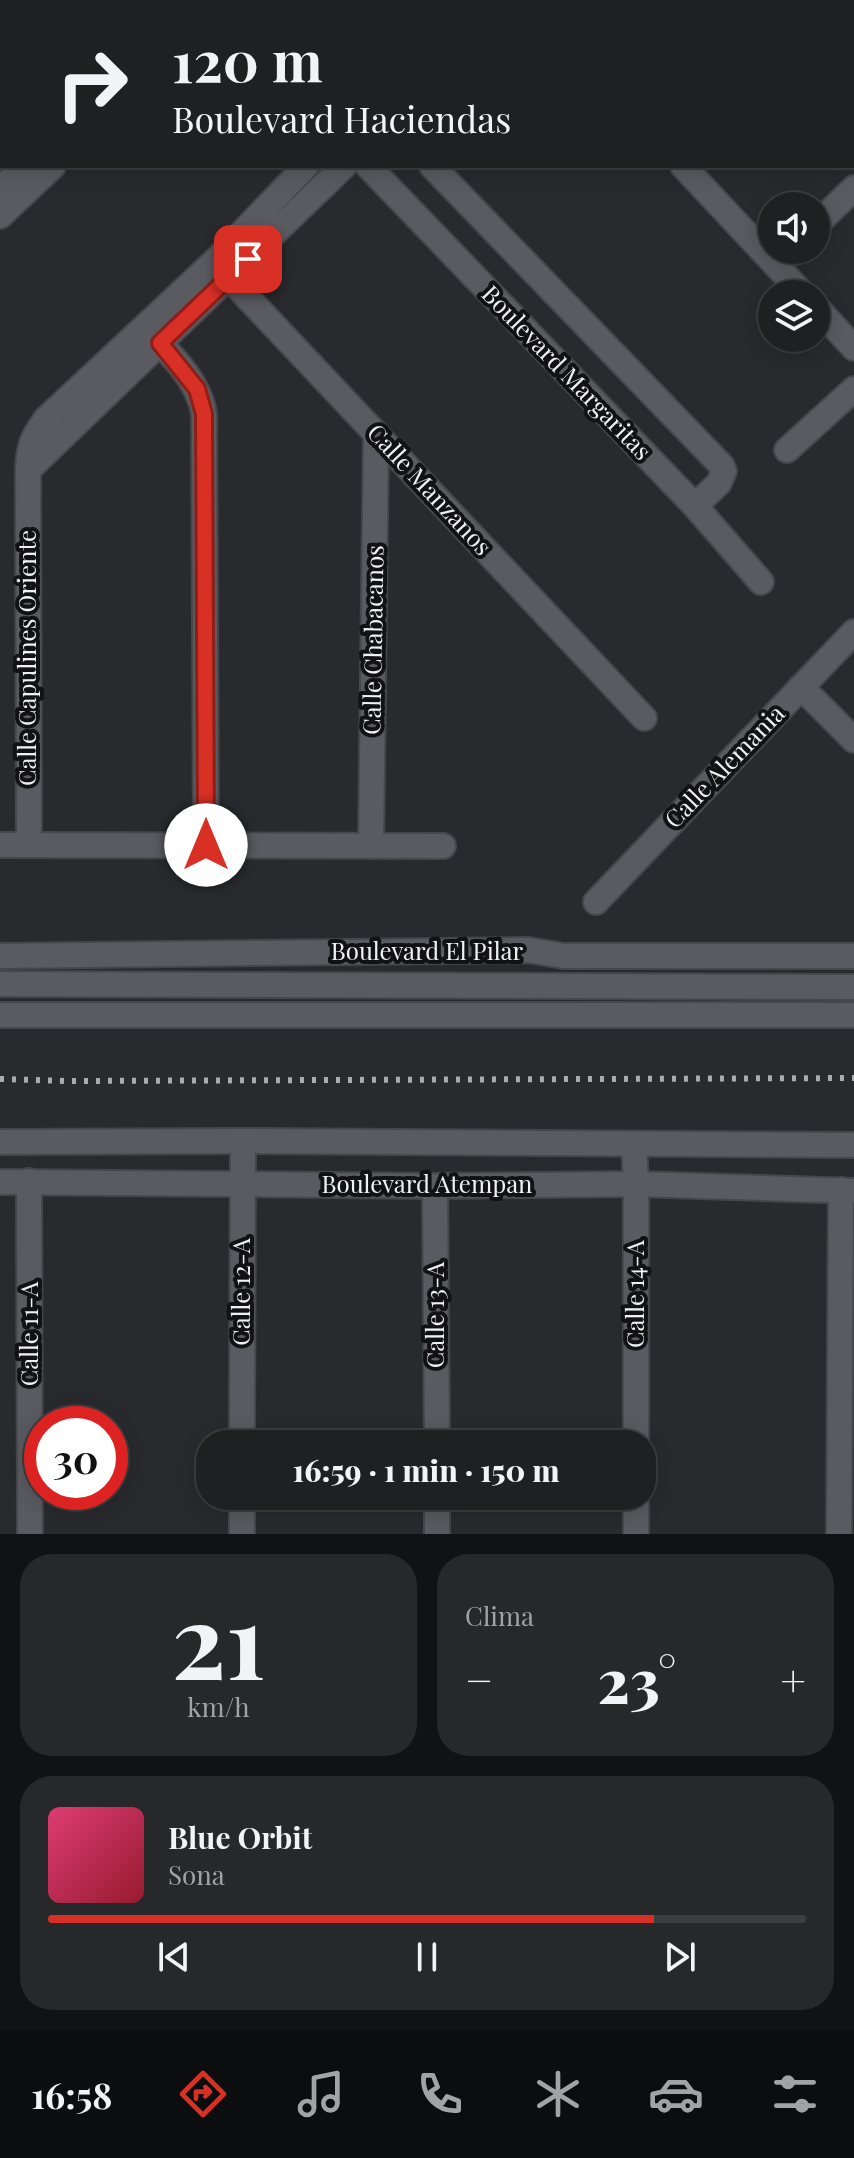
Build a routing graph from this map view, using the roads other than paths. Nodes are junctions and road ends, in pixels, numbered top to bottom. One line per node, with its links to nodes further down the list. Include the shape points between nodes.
1 (23, 168): 9 (street)
2 (51, 168): 11 (street)
3 (304, 168): 13 (street)
4 (342, 168): 13 (street)
5 (370, 168): 20 (street, Boulevard Margaritas)
6 (434, 168): 20 (street, Boulevard Margaritas, via 717,459 723,478)
7 (685, 168): 12 (street)
8 (854, 188): 10 (street)
9 (0, 190)
10 (830, 211)
11 (0, 216)
12 (758, 234)
13 (221, 270): 15 (street); 18 (street, Calle Manzanos)
14 (830, 322): 16 (street)
15 (152, 335): 27 (street, Calle Capulines Oriente, via 28,470); 28 (street, via 197,389 204,414)
16 (854, 348)
17 (854, 389): 19 (street)
18 (376, 434): 24 (street, Calle Manzanos); 29 (street, Calle Chabacanos)
19 (787, 450)
20 (695, 506): 21 (street, Boulevard Margaritas)
21 (761, 582)
22 (854, 632): 23 (street, Calle Alemania)
23 (801, 687): 25 (street); 31 (street, Calle Alemania)
24 (644, 718)
25 (854, 740)
26 (0, 845): 27 (street)
27 (29, 845): 28 (street)
28 (206, 845): 29 (street)
29 (371, 846): 30 (street)
30 (443, 846)
31 (596, 902)
32 (0, 956): 33 (street, Boulevard El Pilar, via 528,950 564,956)
33 (854, 956)
34 (0, 984): 35 (street)
35 (854, 987)
36 (0, 1015): 37 (street)
37 (854, 1015)
38 (243, 1141): 39 (street, Boulevard Atempan); 40 (street, Boulevard Atempan); 44 (street, Calle 12-A)
39 (0, 1142)
40 (634, 1144): 41 (street, Boulevard Atempan); 45 (street, Calle 14-A)
41 (854, 1145)
42 (29, 1181): 43 (street, Boulevard Atempan); 44 (street, Boulevard Atempan); 54 (street, Calle 11-A)
43 (0, 1182)
44 (242, 1183): 46 (street, Boulevard Atempan); 48 (street, Calle 12-A)
45 (636, 1184): 46 (street, Boulevard Atempan); 47 (street, Boulevard Atempan); 50 (street, Calle 14-A)
46 (435, 1186): 49 (street, Calle 13-A)
47 (847, 1190): 58 (street)
48 (242, 1430)
49 (437, 1430)
50 (636, 1430)
51 (242, 1510): 55 (street)
52 (437, 1510): 56 (street)
53 (636, 1510): 57 (street)
54 (30, 1534)
55 (242, 1534)
56 (437, 1534)
57 (636, 1534)
58 (839, 1534)

